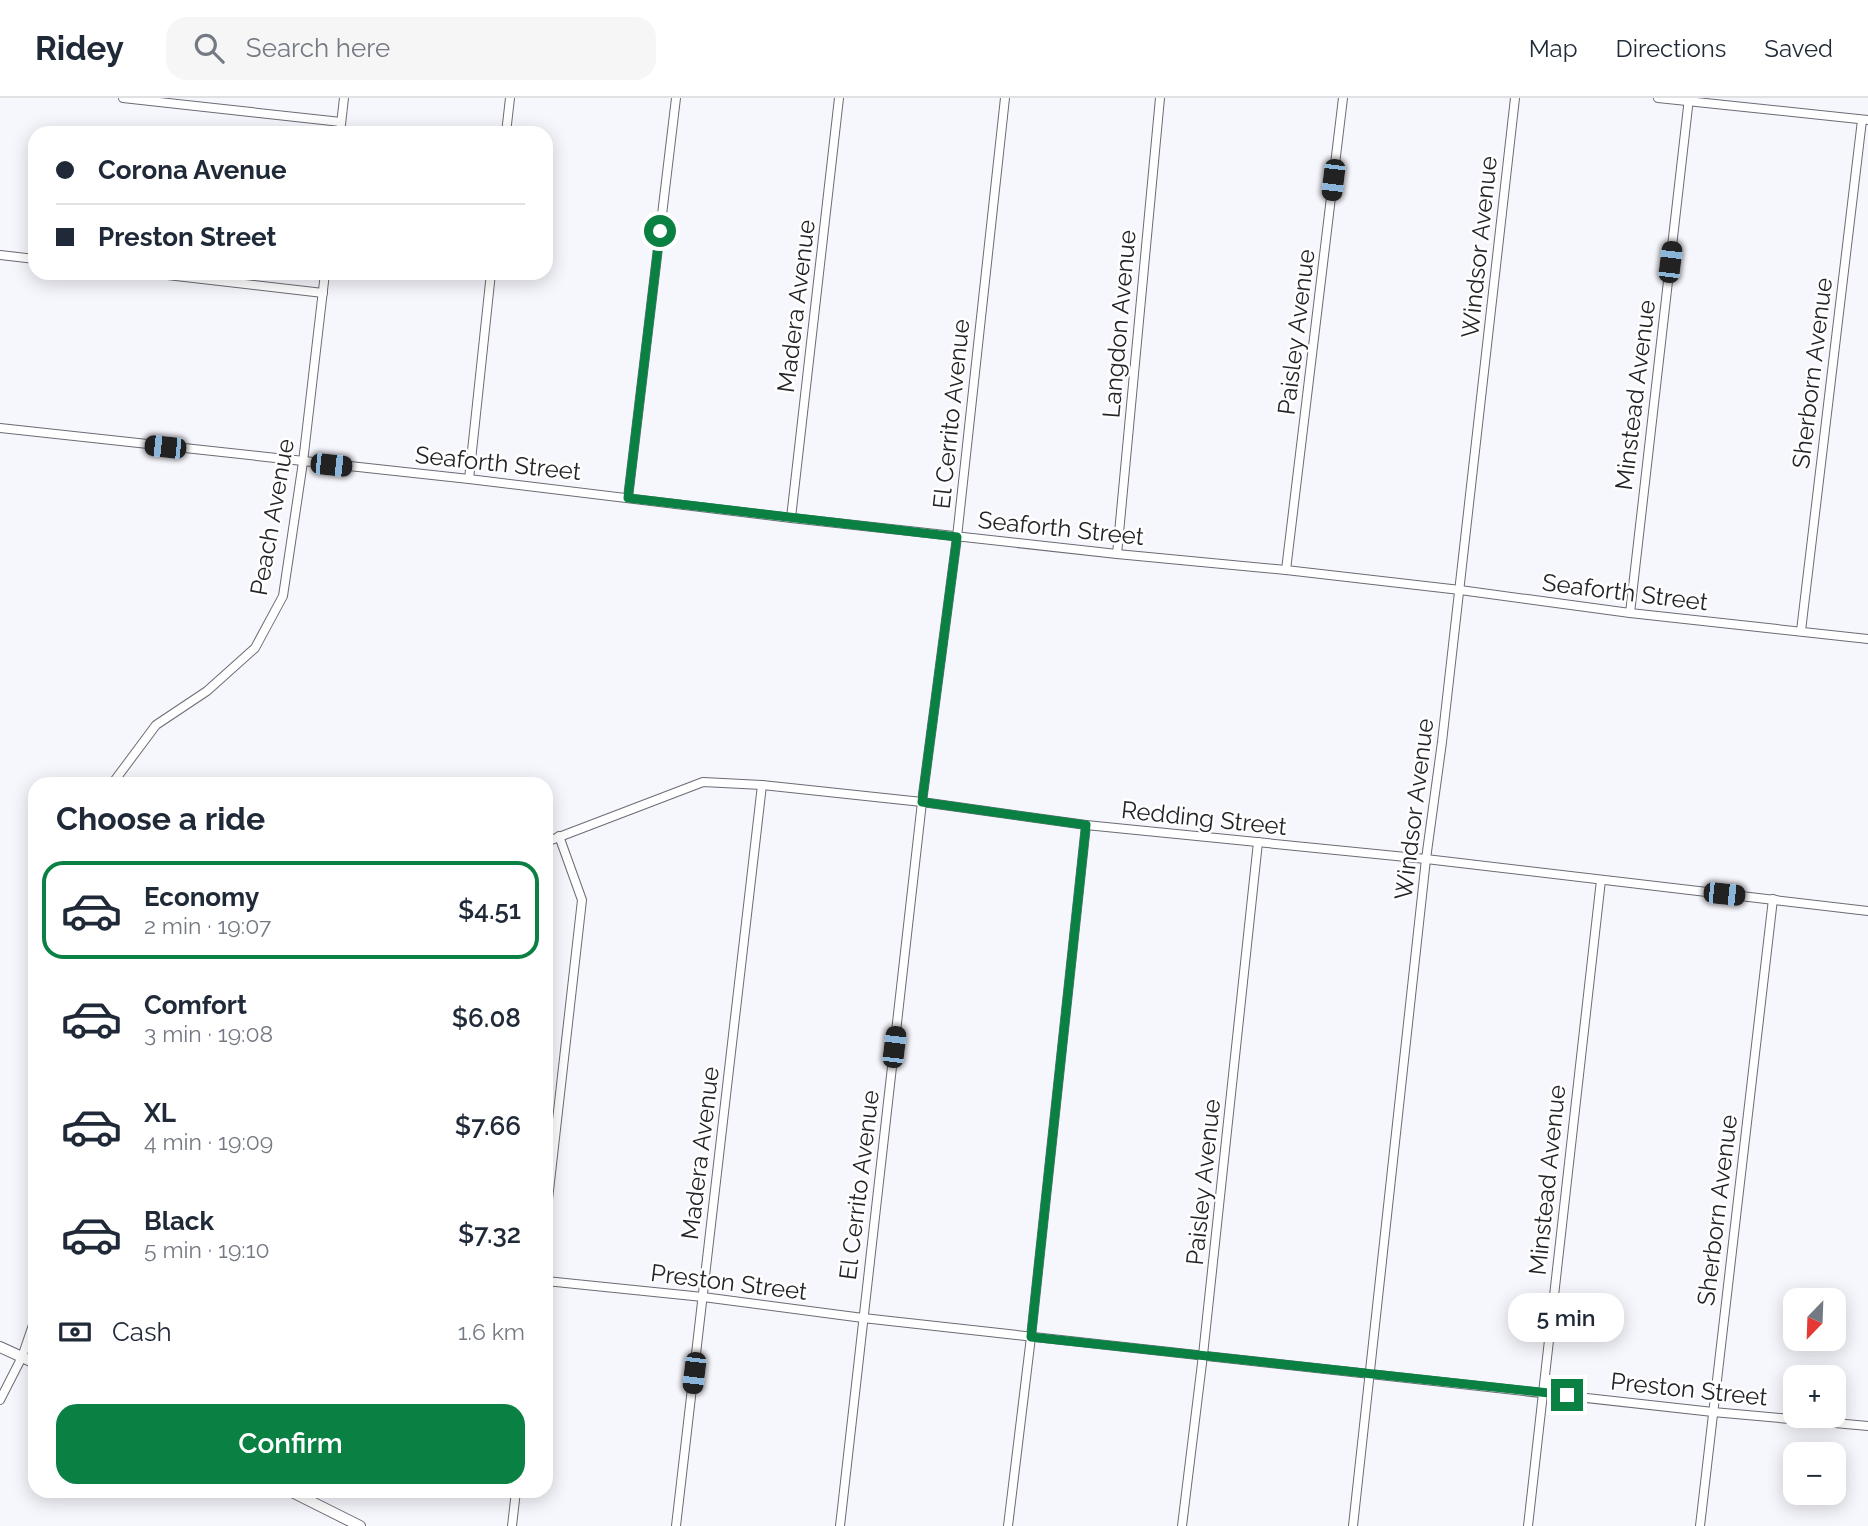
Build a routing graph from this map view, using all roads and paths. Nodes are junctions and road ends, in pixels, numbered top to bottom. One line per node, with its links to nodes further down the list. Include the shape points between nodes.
1 (123, 98): 13 (street)
2 (344, 98): 13 (street)
3 (510, 98): 15 (street)
4 (676, 98): 25 (street)
5 (839, 98): 26 (street, Madera Avenue)
6 (1005, 98): 27 (street, El Cerrito Avenue)
7 (1160, 98): 28 (street, Langdon Avenue)
8 (1343, 98): 29 (street, Paisley Avenue)
9 (1515, 98): 30 (street, Windsor Avenue)
10 (1658, 98): 11 (street)
11 (1689, 100): 12 (street); 31 (street, Minstead Avenue)
12 (1865, 120): 32 (street, Sherborn Avenue)
13 (341, 122): 14 (street)
14 (341, 126)
15 (507, 126)
16 (0, 255): 17 (street)
17 (28, 258)
18 (211, 280): 21 (street)
19 (324, 280): 21 (street, Peach Avenue)
20 (490, 280): 24 (street)
21 (323, 293): 23 (street, Peach Avenue)
22 (0, 428): 23 (street, Seaforth Street)
23 (303, 462): 24 (street, Seaforth Street); 34 (street, Peach Avenue, via 283,596 255,648 207,691 156,725)
24 (469, 479): 25 (street, Seaforth Street)
25 (628, 498): 26 (street, Seaforth Street)
26 (791, 518): 27 (street, Seaforth Street)
27 (957, 537): 28 (street, Seaforth Street); 36 (street, El Cerrito Avenue)
28 (1117, 554): 29 (street, Seaforth Street)
29 (1286, 570): 30 (street, Seaforth Street)
30 (1460, 590): 31 (street, Seaforth Street); 41 (street, Windsor Avenue)
31 (1630, 613): 32 (street, Seaforth Street)
32 (1801, 631): 33 (street, Seaforth Street)
33 (1868, 639)
34 (117, 777)
35 (762, 785): 36 (street, Redding Street); 38 (street, Redding Street, via 703,782); 47 (street, Madera Avenue)
36 (922, 802): 37 (street, Redding Street); 48 (street, El Cerrito Avenue)
37 (1086, 825): 40 (street, Redding Street); 49 (street)
38 (559, 836): 39 (street, Redding Street); 45 (street, via 582,900)
39 (553, 839)
40 (1258, 842): 41 (street, Redding Street); 52 (street, Paisley Avenue)
41 (1426, 859): 42 (street, Redding Street); 55 (street, Windsor Avenue)
42 (1601, 880): 43 (street, Redding Street); 56 (street, Minstead Avenue)
43 (1773, 899): 44 (street, Redding Street); 58 (street, Sherborn Avenue)
44 (1868, 911)
45 (553, 1155)
46 (553, 1282): 47 (street, Preston Street)
47 (703, 1297): 48 (street, Preston Street); 64 (street, Madera Avenue)
48 (863, 1318): 49 (street, Preston Street); 65 (street, El Cerrito Avenue)
49 (1031, 1337): 52 (street, Preston Street); 66 (street)
50 (28, 1339): 53 (street)
51 (0, 1347): 53 (street)
52 (1203, 1355): 55 (street, Preston Street); 67 (street, Paisley Avenue)
53 (22, 1357): 54 (street); 57 (street)
54 (28, 1360)
55 (1369, 1373): 56 (street, Preston Street); 68 (street, Windsor Avenue)
56 (1543, 1392): 58 (street, Preston Street); 69 (street, Minstead Avenue)
57 (0, 1400)
58 (1713, 1412): 59 (street, Preston Street); 70 (street, Sherborn Avenue)
59 (1868, 1426)
60 (304, 1498): 62 (street)
61 (515, 1498): 63 (street)
62 (360, 1526)
63 (512, 1526)
64 (676, 1526)
65 (840, 1526)
66 (1007, 1526)
67 (1182, 1526)
68 (1353, 1526)
69 (1528, 1526)
70 (1700, 1526)

